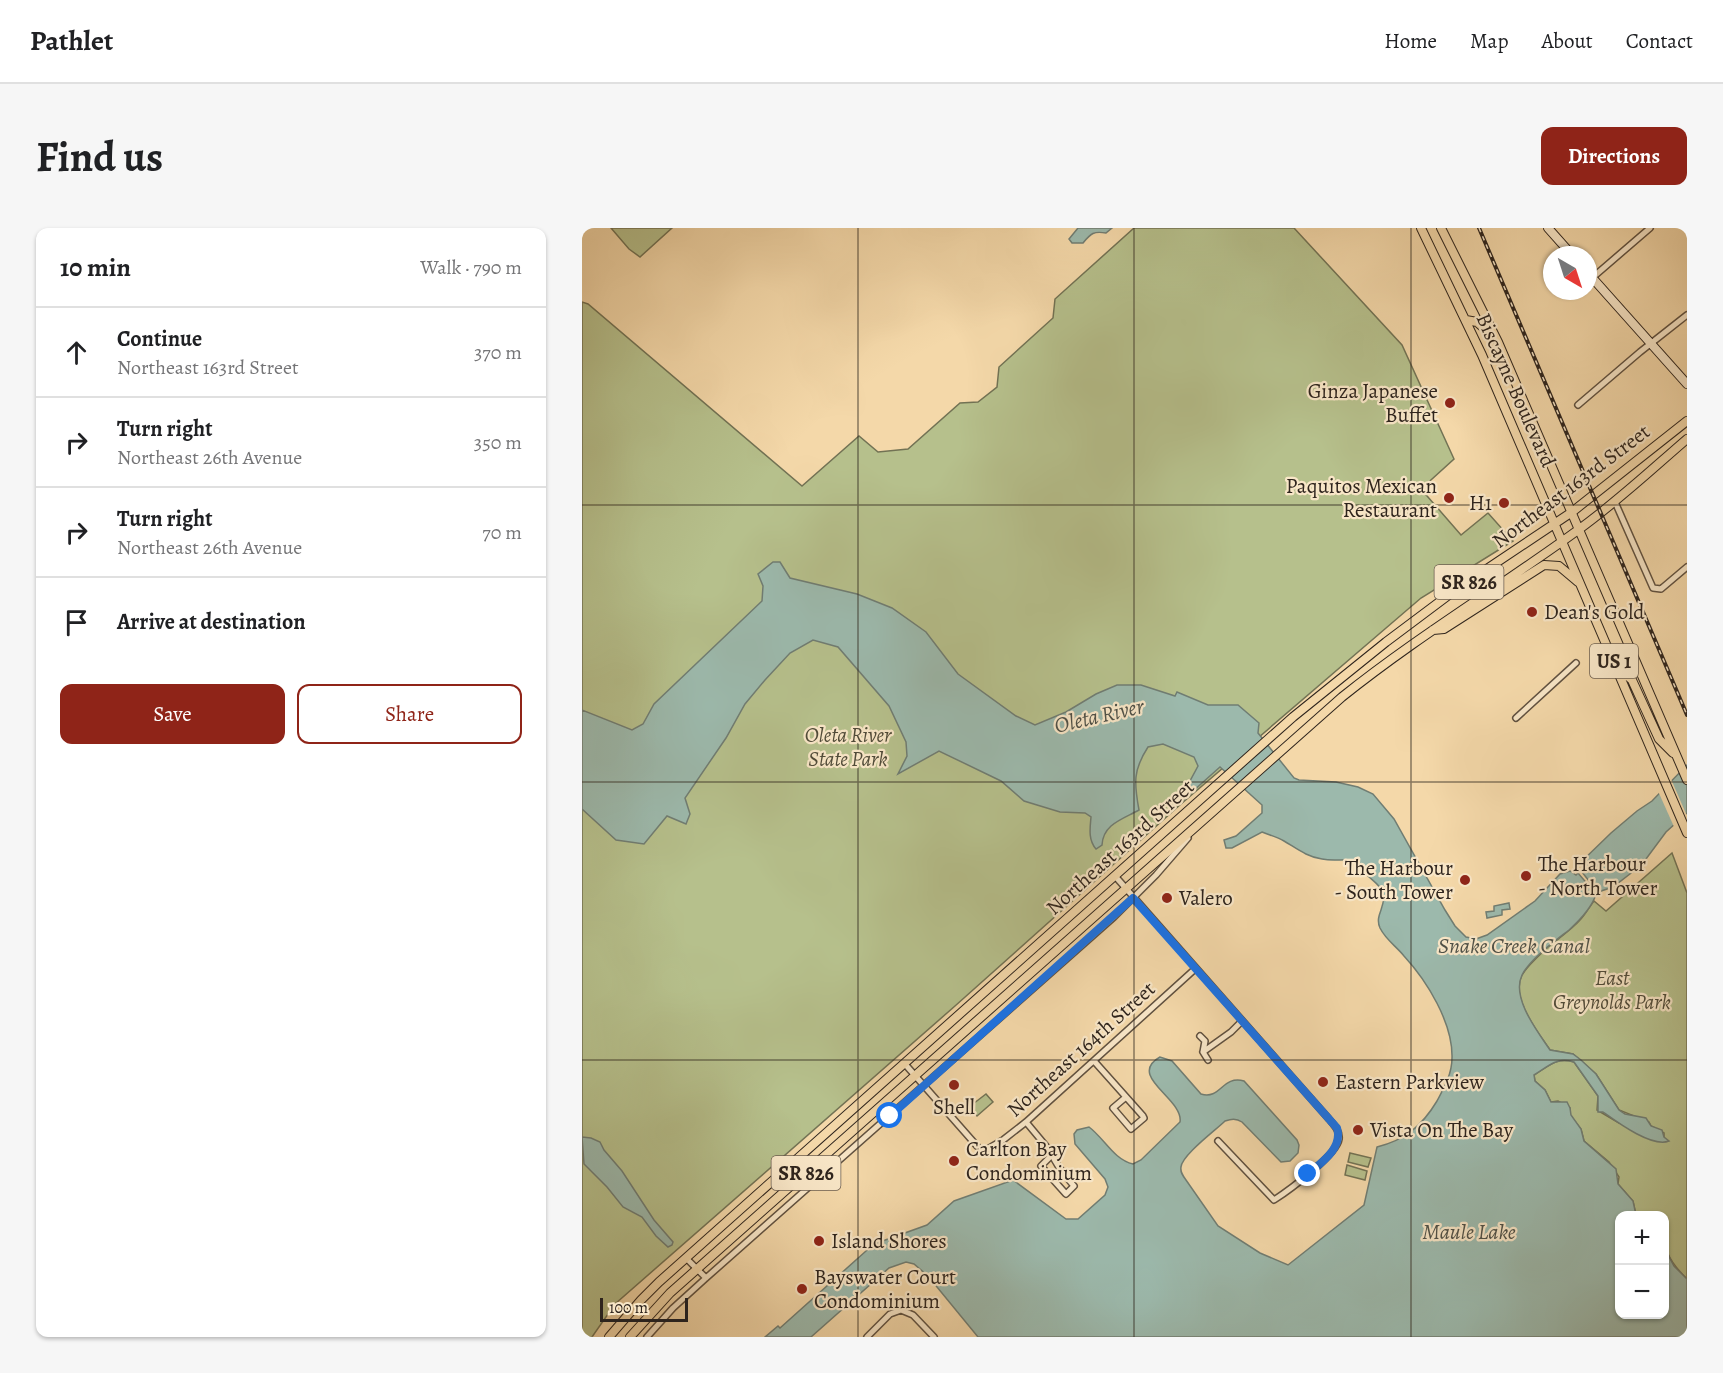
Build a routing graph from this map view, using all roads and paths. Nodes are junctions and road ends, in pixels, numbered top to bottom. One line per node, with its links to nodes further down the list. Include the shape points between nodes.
1 (1421, 228): 9 (main road, Biscayne Boulevard / US 1)
2 (1441, 228): 10 (main road, Biscayne Boulevard / US 1)
3 (1548, 228): 5 (main road)
4 (1650, 228): 6 (street)
5 (1564, 246)
6 (1597, 270)
7 (1597, 284): 11 (main road)
8 (1687, 315): 11 (street)
9 (1466, 320): 10 (main road, via 1477,322); 18 (main road, Biscayne Boulevard / US 1)
10 (1498, 342): 17 (main road, Biscayne Boulevard / US 1)
11 (1651, 344): 12 (main road); 13 (street)
12 (1687, 384)
13 (1578, 405)
14 (1687, 421): 17 (main road, Northeast 163rd Street / SR 826)
15 (1687, 439): 16 (main road, Northeast 163rd Street / SR 826)
16 (1615, 502): 19 (main road, Northeast 163rd Street / SR 826); 21 (street, via 1657,590)
17 (1572, 512): 18 (main road, Northeast 163rd Street / SR 826); 19 (main road, Biscayne Boulevard / US 1)
18 (1555, 525): 20 (main road, Biscayne Boulevard / US 1); 26 (main road, Northeast 163rd Street / SR 826, via 1446,597)
19 (1580, 529): 20 (main road, Northeast 163rd Street / SR 826); 29 (main road, Biscayne Boulevard / US 1)
20 (1563, 542): 22 (main road, Biscayne Boulevard / US 1); 23 (main road, Northeast 163rd Street / SR 826)
21 (1687, 567)
22 (1580, 584): 23 (main road, via 1559,566 1544,565 1444,629); 25 (main road, Biscayne Boulevard / US 1)
23 (1433, 630): 27 (main road, Northeast 163rd Street / SR 826)
24 (1576, 663): 28 (street)
25 (1618, 672): 29 (main road, via 1632,680 1659,740); 32 (main road, Biscayne Boulevard / US 1)
26 (1332, 684): 27 (main road); 33 (main road, Northeast 163rd Street / SR 826)
27 (1342, 697): 31 (main road, Northeast 163rd Street / SR 826)
28 (1516, 718)
29 (1679, 762): 30 (main road, Biscayne Boulevard / US 1)
30 (1687, 780)
31 (1201, 821): 34 (main road, Northeast 163rd Street / SR 826); 35 (street, Northeast 163rd Street)
32 (1685, 829)
33 (1115, 876): 34 (street); 42 (main road, Northeast 163rd Street / SR 826)
34 (1125, 889): 35 (street); 43 (main road, Northeast 163rd Street / SR 826)
35 (1133, 898): 36 (street); 44 (street, Northeast 163rd Street)
36 (1195, 969): 37 (street); 41 (street, Northeast 164th Street)
37 (1242, 1021): 39 (street); 47 (street, via 1337,1128 1339,1139 1319,1165 1274,1200)
38 (1200, 1036): 39 (street, via 1205,1041)
39 (1203, 1053): 40 (street)
40 (1208, 1060)
41 (1094, 1061): 45 (street); 46 (street, Northeast 164th Street)
42 (904, 1063): 43 (street); 51 (main road, Northeast 163rd Street / SR 826)
43 (915, 1076): 44 (street); 52 (main road, Northeast 163rd Street / SR 826)
44 (924, 1086): 48 (street); 53 (street, Northeast 163rd Street)
45 (1126, 1097): 45 (street, via 1144,1118 1130,1128 1113,1108)
46 (1026, 1122): 49 (street, Northeast 164th Street); 50 (street)
47 (1218, 1141)
48 (977, 1146)
49 (986, 1150)
50 (1052, 1155): 50 (street, via 1074,1186 1064,1193 1041,1166)
51 (686, 1258): 52 (street); 54 (main road, Northeast 163rd Street / SR 826)
52 (697, 1270): 53 (street); 55 (main road, Northeast 163rd Street / SR 826)
53 (706, 1278): 56 (street, Northeast 163rd Street)
54 (609, 1337)
55 (630, 1337)
56 (647, 1337)
57 (867, 1337): 58 (street, via 890,1314 901,1310)
58 (934, 1337)

